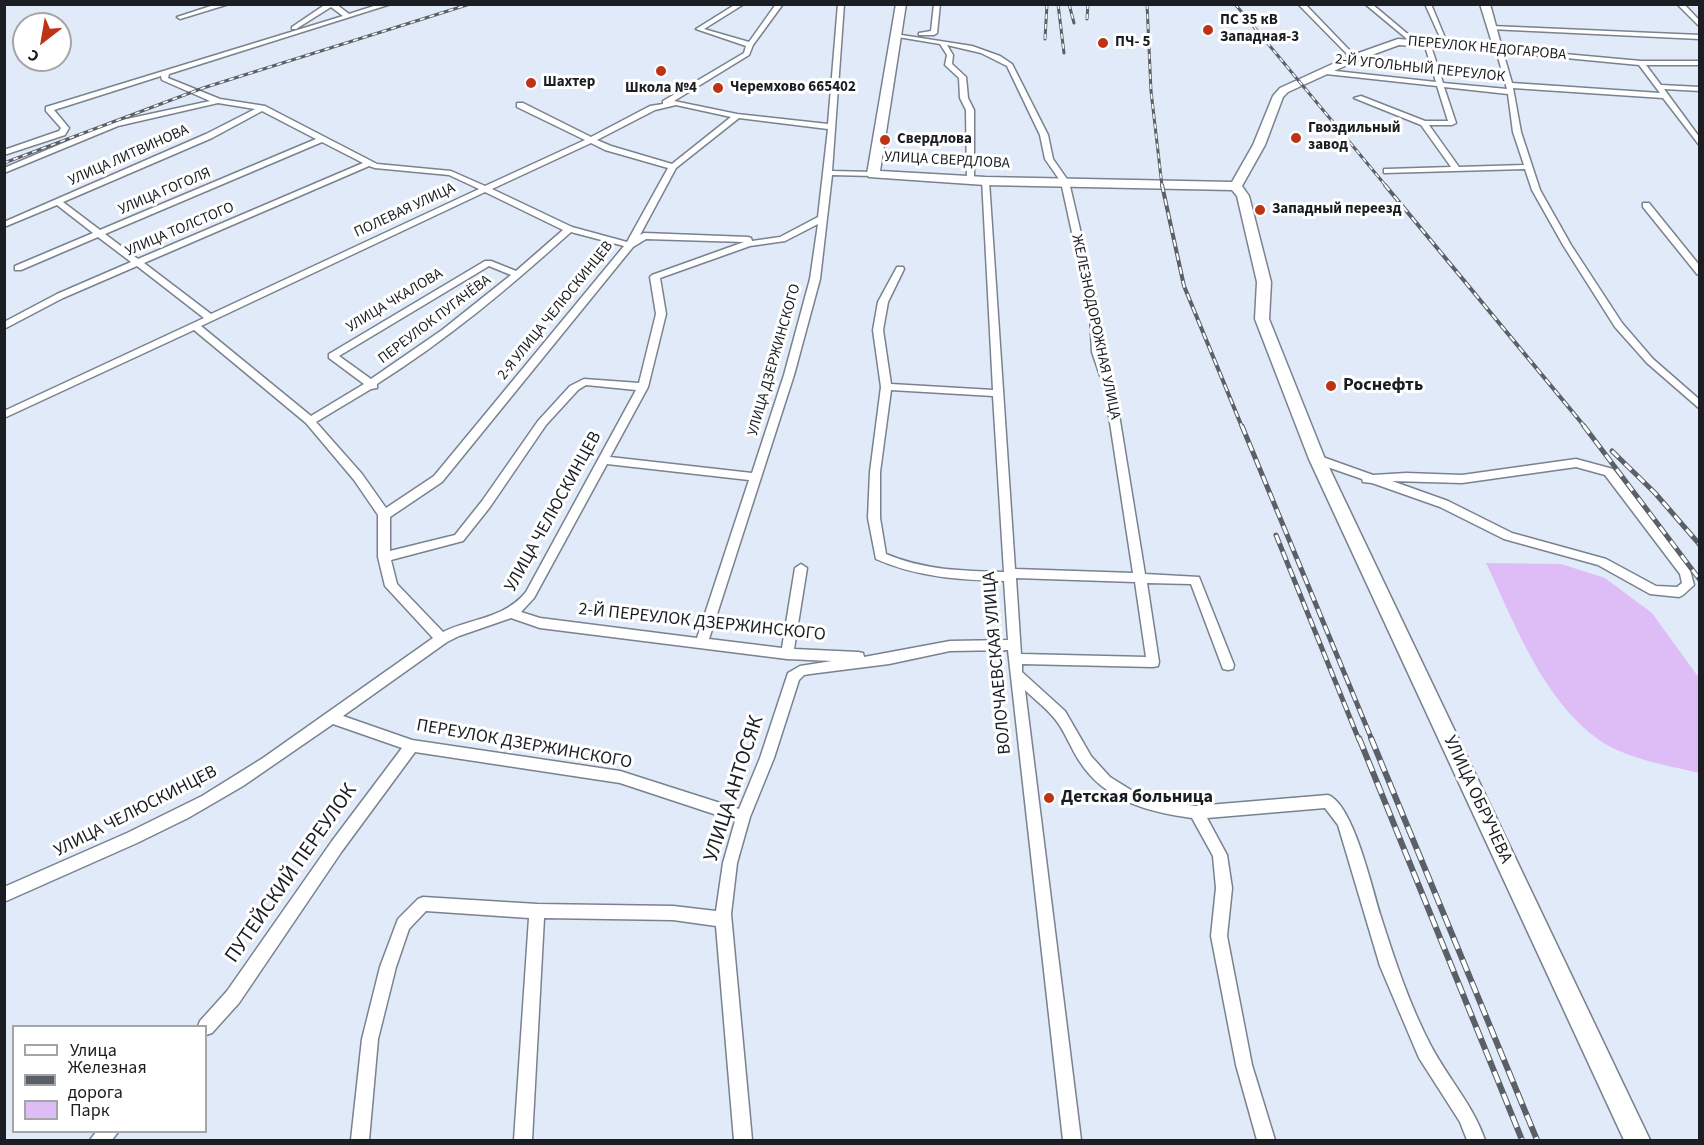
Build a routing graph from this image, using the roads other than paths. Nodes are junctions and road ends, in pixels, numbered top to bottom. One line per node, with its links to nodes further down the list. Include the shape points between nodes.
1 (226, 4): 15 (street)
2 (331, 4): 14 (street); 19 (street)
3 (388, 4): 14 (street)
4 (741, 4): 25 (street, via 699,29)
5 (780, 4): 25 (street, ПОЛЕВАЯ УЛИЦА)
6 (841, 4): 44 (street, УЛИЦА ДЗЕРЖИНСКОГО)
7 (901, 4): 18 (street, УЛИЦА СВЕРДЛОВА)
8 (937, 4): 18 (street, via 934,33)
9 (1301, 4): 27 (street)
10 (1368, 4): 22 (street)
11 (1428, 4): 24 (street)
12 (1485, 4): 17 (street)
13 (1680, 4): 16 (street)
14 (348, 16): 19 (street)
15 (180, 17)
16 (1700, 25)
17 (1492, 28): 20 (street); 26 (street)
18 (896, 36): 21 (street, ЖЕЛЕЗНОДОРОЖНАЯ УЛИЦА); 56 (street, УЛИЦА СВЕРДЛОВА)
19 (279, 37): 31 (street)
20 (1700, 38)
21 (942, 42): 57 (street, via 950,55 948,65 962,77 964,98 970,110); 59 (street, ЖЕЛЕЗНОДОРОЖНАЯ УЛИЦА, via 1000,58 1010,65 1044,135 1049,159)
22 (1414, 42): 23 (street, ПЕРЕУЛОК НЕДОГАРОВА); 27 (street, ПЕРЕУЛОК НЕДОГАРОВА, via 1398,42)
23 (1427, 43): 24 (street, ПЕРЕУЛОК НЕДОГАРОВА); 32 (street)
24 (1446, 44): 26 (street, ПЕРЕУЛОК НЕДОГАРОВА)
25 (750, 45): 39 (street, ПОЛЕВАЯ УЛИЦА, via 747,54)
26 (1498, 50): 28 (street, ПЕРЕУЛОК НЕДОГАРОВА); 34 (street)
27 (1354, 58): 30 (street, ПЕРЕУЛОК НЕДОГАРОВА)
28 (1641, 63): 29 (street, ПЕРЕУЛОК НЕДОГАРОВА); 33 (street)
29 (1700, 63)
30 (1326, 72): 32 (street, 2-Й УГОЛЬНЫЙ ПЕРЕУЛОК); 60 (street, ПЕРЕУЛОК НЕДОГАРОВА, via 1278,96 1259,145)
31 (166, 73): 38 (street, via 165,79); 48 (street, via 49,109 65,128 62,133)
32 (1442, 84): 34 (street, 2-Й УГОЛЬНЫЙ ПЕРЕУЛОК); 43 (street, via 1452,123)
33 (1658, 87): 35 (street); 36 (street)
34 (1510, 89): 36 (street, 2-Й УГОЛЬНЫЙ ПЕРЕУЛОК); 51 (street)
35 (1700, 89)
36 (1665, 96): 47 (street)
37 (1358, 98): 43 (street)
38 (218, 101): 41 (street); 53 (street, via 116,124)
39 (663, 104): 42 (street, via 676,103); 46 (street, ПОЛЕВАЯ УЛИЦА)
40 (520, 105): 46 (street)
41 (262, 108): 45 (street); 62 (street, УЛИЦА ЛИТВИНОВА)
42 (737, 116): 44 (street); 50 (street, 2-Я УЛИЦА ЧЕЛЮСКИНЦЕВ)
43 (1424, 123): 52 (street)
44 (831, 127): 55 (street, УЛИЦА ДЗЕРЖИНСКОГО)
45 (322, 139): 49 (street); 67 (street, УЛИЦА ГОГОЛЯ)
46 (592, 140): 50 (street); 61 (street, ПОЛЕВАЯ УЛИЦА)
47 (1700, 144)
48 (4, 153)
49 (369, 163): 61 (street, via 451,173); 70 (street, УЛИЦА ТОЛСТОГО)
50 (673, 167): 69 (street, 2-Я УЛИЦА ЧЕЛЮСКИНЦЕВ)
51 (1528, 167): 52 (street); 82 (street, via 1536,190 1575,261 1618,325 1650,361)
52 (1456, 168): 54 (street)
53 (4, 171)
54 (1387, 171)
55 (828, 173): 56 (street); 64 (street, УЛИЦА ДЗЕРЖИНСКОГО)
56 (873, 174): 57 (street, УЛИЦА СВЕРДЛОВА)
57 (970, 180): 58 (street, УЛИЦА СВЕРДЛОВА)
58 (985, 181): 59 (street, УЛИЦА СВЕРДЛОВА); 81 (street, ВОЛОЧАЕВСКАЯ УЛИЦА)
59 (1065, 182): 60 (street, УЛИЦА СВЕРДЛОВА); 93 (street, ЖЕЛЕЗНОДОРОЖНАЯ УЛИЦА, via 1095,315 1097,351 1110,390)
60 (1236, 186): 85 (street, via 1243,196 1264,282 1262,319)
61 (484, 189): 66 (street); 75 (street, ПОЛЕВАЯ УЛИЦА)
62 (57, 202): 65 (street, УЛИЦА ЛИТВИНОВА); 67 (street)
63 (1646, 205): 73 (street)
64 (822, 218): 68 (street, УЛИЦА ЧЕЛЮСКИНЦЕВ, via 782,239); 87 (street, УЛИЦА ДЗЕРЖИНСКОГО, via 815,279 800,338)
65 (4, 225)
66 (569, 229): 69 (street); 74 (street, ПЕРЕУЛОК ПУГАЧЁВА)
67 (99, 235): 70 (street); 71 (street, УЛИЦА ГОГОЛЯ)
68 (766, 242): 69 (street, via 644,236); 79 (street, УЛИЦА ЧЕЛЮСКИНЦЕВ, via 748,244 655,277 661,314)
69 (630, 245): 89 (street, 2-Я УЛИЦА ЧЕЛЮСКИНЦЕВ, via 438,479)
70 (137, 263): 75 (street); 77 (street, УЛИЦА ТОЛСТОГО, via 60,296)
71 (18, 268)
72 (900, 269): 80 (street, via 883,302 878,330)
73 (1700, 272)
74 (519, 274): 78 (street, ПЕРЕУЛОК ПУГАЧЁВА); 78 (street, УЛИЦА ЧКАЛОВА, via 488,263 332,356)
75 (210, 318): 76 (street, ПОЛЕВАЯ УЛИЦА)
76 (194, 325): 83 (street, ПОЛЕВАЯ УЛИЦА); 84 (street)
77 (4, 326)
78 (373, 386): 84 (street, ПЕРЕУЛОК ПУГАЧЁВА)
79 (643, 387): 86 (street, УЛИЦА ЧЕЛЮСКИНЦЕВ); 90 (street, via 584,382 574,388 542,423 459,538)
80 (886, 387): 81 (street); 92 (street, via 875,472 874,518 880,556 899,566 951,575)
81 (998, 393): 92 (street, ВОЛОЧАЕВСКАЯ УЛИЦА)
82 (1700, 406)
83 (4, 415)
84 (310, 421): 89 (street, via 358,477)
85 (1317, 459): 88 (street); 115 (street, УЛИЦА ОБРУЧЕВА)
86 (603, 460): 87 (street); 94 (street, УЛИЦА ЧЕЛЮСКИНЦЕВ, via 526,603)
87 (755, 477): 96 (street, УЛИЦА ДЗЕРЖИНСКОГО)
88 (1367, 479): 88 (street, via 1462,478 1576,463 1609,472 1686,573 1688,585 1679,592 1654,591 1602,562 1508,536 1444,504)
89 (384, 515): 90 (street)
90 (384, 557): 95 (street, via 391,586)
91 (801, 568): 97 (street)
92 (1010, 575): 93 (street); 99 (street, ВОЛОЧАЕВСКАЯ УЛИЦА)
93 (1140, 578): 99 (street, via 1153,662); 100 (street, via 1195,580)
94 (512, 614): 95 (street, УЛИЦА ЧЕЛЮСКИНЦЕВ, via 461,627); 96 (street, 2-Й ПЕРЕУЛОК ДЗЕРЖИНСКОГО, via 540,623)
95 (441, 639): 101 (street, УЛИЦА ЧЕЛЮСКИНЦЕВ)
96 (702, 642): 97 (street, 2-Й ПЕРЕУЛОК ДЗЕРЖИНСКОГО)
97 (787, 654): 98 (street, 2-Й ПЕРЕУЛОК ДЗЕРЖИНСКОГО)
98 (889, 659): 99 (street, УЛИЦА АНТОСЯК, via 950,646); 104 (street, УЛИЦА АНТОСЯК, via 810,669 793,677)
99 (1015, 660): 103 (street, via 1105,781 1135,800); 112 (street, ВОЛОЧАЕВСКАЯ УЛИЦА)
100 (1228, 665)
101 (333, 718): 102 (street, ПЕРЕУЛОК ДЗЕРЖИНСКОГО); 105 (street, УЛИЦА ЧЕЛЮСКИНЦЕВ, via 207,800)
102 (412, 746): 104 (street, ПЕРЕУЛОК ДЗЕРЖИНСКОГО, via 620,777); 108 (street, ПУТЕЙСКИЙ ПЕРЕУЛОК, via 337,846 233,997)
103 (1196, 812): 113 (street, via 1220,855 1224,888 1219,936 1244,1065); 114 (street, via 1328,801 1344,822 1388,966 1425,1052 1466,1116)
104 (744, 817): 107 (street, УЛИЦА АНТОСЯК, via 730,863)
105 (4, 895)
106 (537, 911): 107 (street, via 673,913); 109 (street, via 423,904 402,924 370,1039); 110 (street)
107 (723, 919): 111 (street, УЛИЦА АНТОСЯК)
108 (207, 1026)
109 (360, 1140)
110 (523, 1140)
111 (743, 1140)
112 (1072, 1140)
113 (1266, 1140)
114 (1476, 1140)
115 (1637, 1140)

